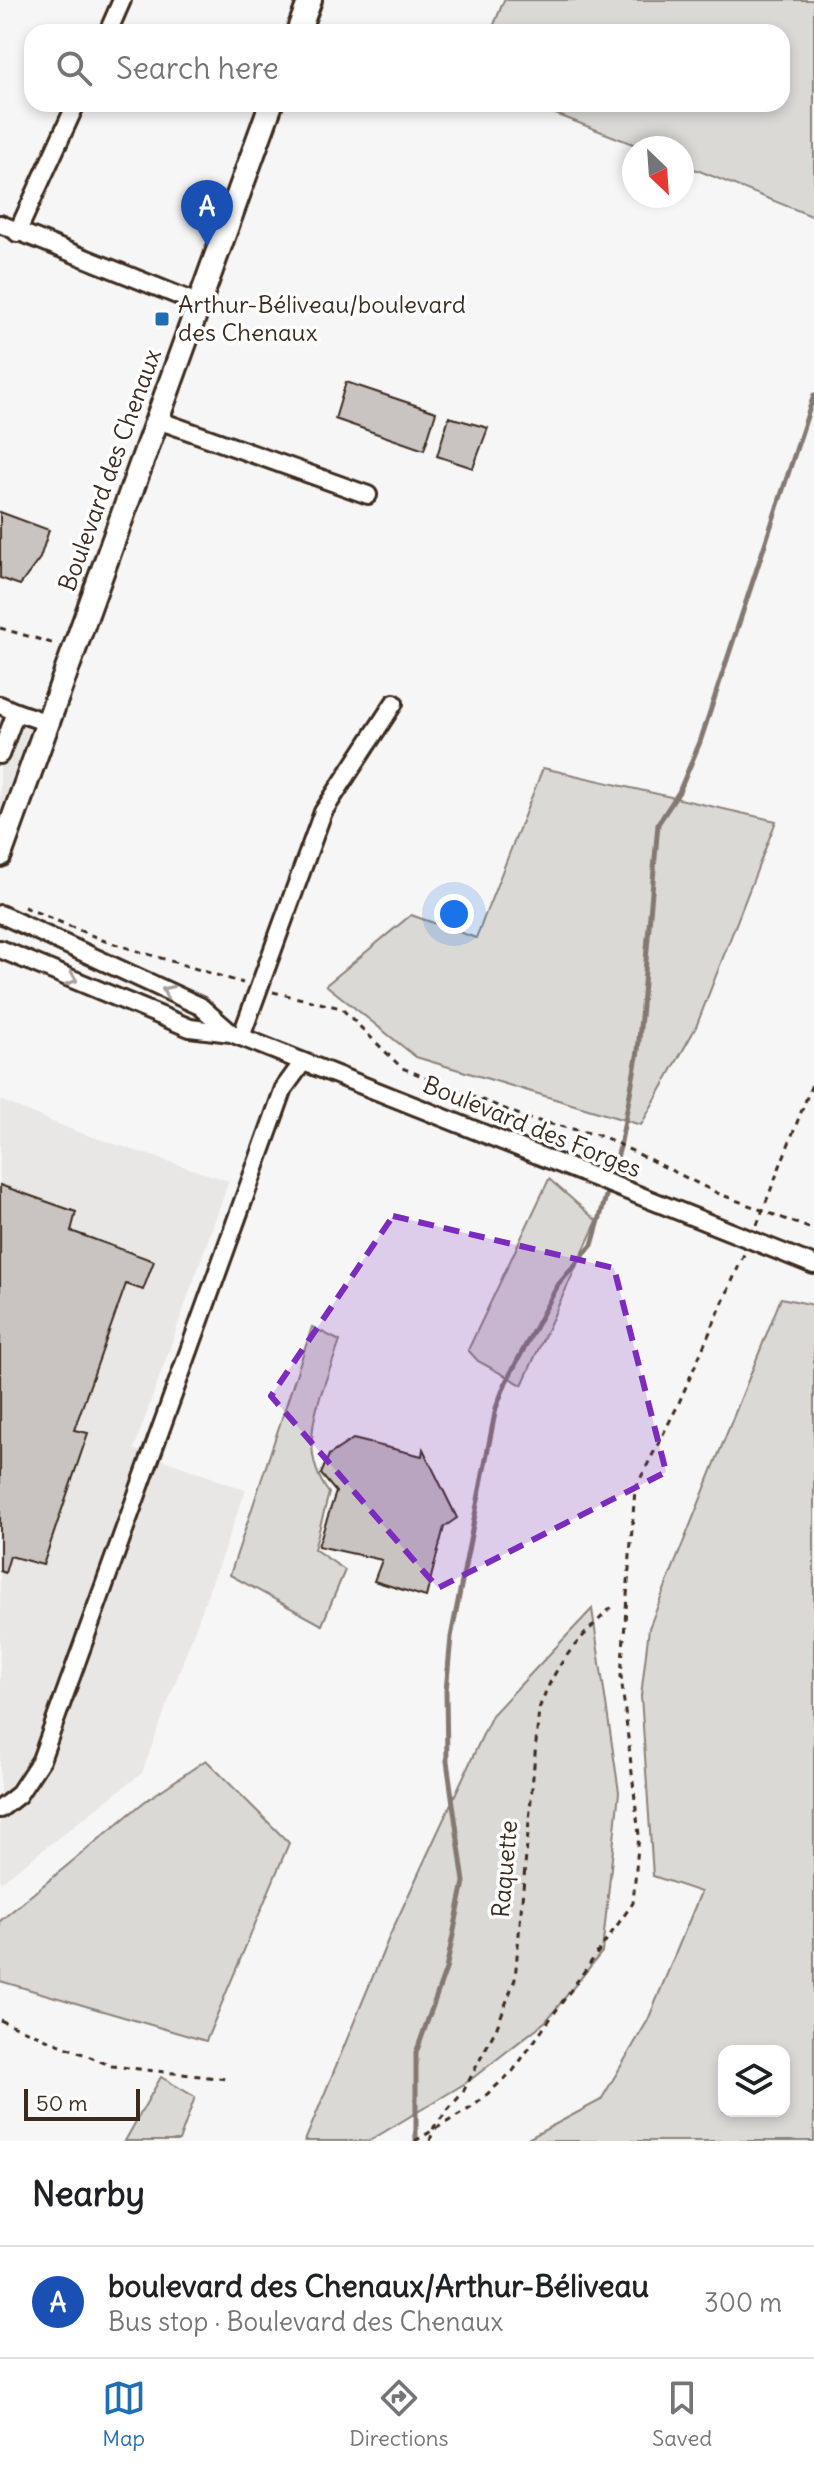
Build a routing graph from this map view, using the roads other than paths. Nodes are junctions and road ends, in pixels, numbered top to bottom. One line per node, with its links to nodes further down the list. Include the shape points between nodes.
1 (122, 0): 3 (street)
2 (310, 0): 4 (main road)
3 (112, 24)
4 (301, 24)
5 (72, 112): 8 (street)
6 (268, 112): 9 (main road, Boulevard des Chenaux)
7 (0, 224): 8 (street)
8 (17, 233): 9 (street)
9 (197, 303): 10 (main road, Boulevard des Chenaux)
10 (155, 419): 11 (street); 15 (main road, Boulevard des Chenaux)
11 (368, 495)
12 (394, 703): 20 (street, via 323,812)
13 (0, 705): 14 (street)
14 (16, 712): 15 (street); 16 (street)
15 (48, 723): 17 (main road, Boulevard des Chenaux)
16 (0, 755)
17 (1, 846)
18 (6, 911): 20 (street, Boulevard des Forges, one-way to 18, via 200,1006)
19 (0, 949): 20 (street, Boulevard des Forges, one-way to 20, via 190,1028)
20 (236, 1035): 21 (street, Boulevard des Forges)
21 (303, 1062): 22 (street, Boulevard des Forges); 23 (street, via 284,1088 41,1760 18,1795)
22 (814, 1265)
23 (0, 1809)

